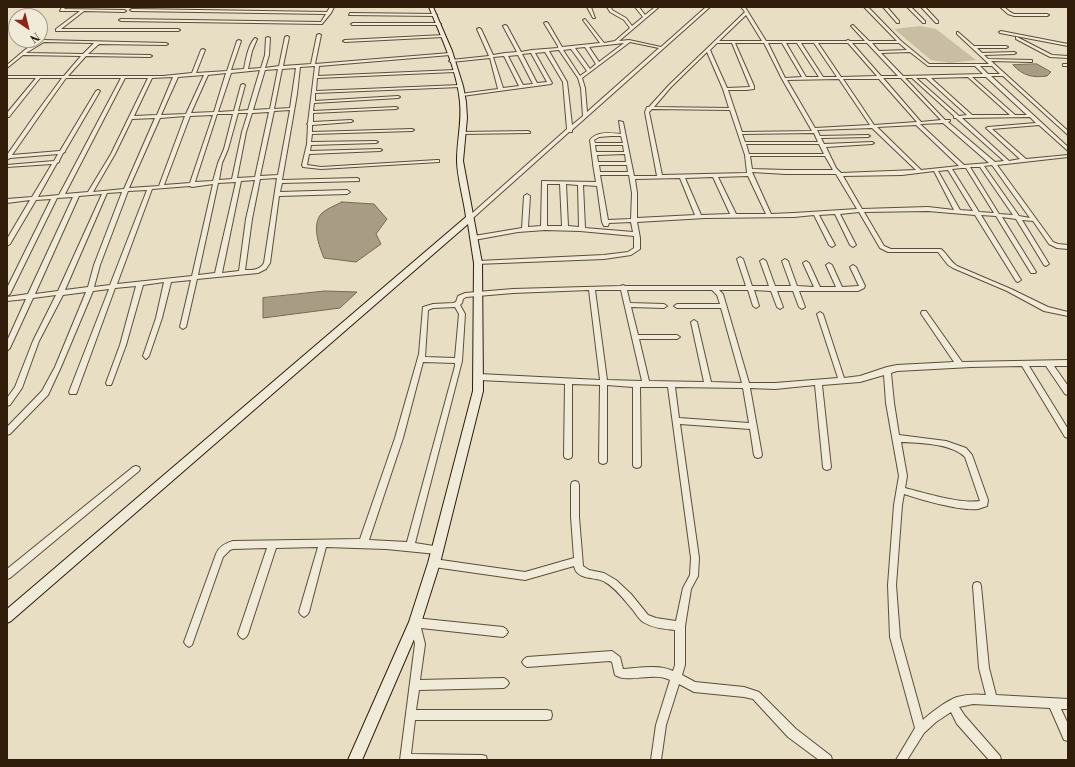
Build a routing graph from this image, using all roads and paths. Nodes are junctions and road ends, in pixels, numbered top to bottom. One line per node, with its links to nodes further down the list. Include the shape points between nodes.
1 (64, 7): 17 (street, via 60,10)
2 (247, 7): 19 (street)
3 (332, 7): 20 (street)
4 (431, 7): 23 (street)
5 (589, 7): 25 (street)
6 (609, 7): 37 (street)
7 (637, 7): 26 (street)
8 (657, 7): 26 (street)
9 (708, 7): 71 (street)
10 (743, 7): 21 (street)
11 (866, 7): 62 (street)
12 (885, 7): 29 (street)
13 (909, 7): 30 (street)
14 (923, 7): 31 (street)
15 (1002, 7): 24 (street, via 1014,14)
16 (134, 8): 19 (street); 28 (street, via 121,20)
17 (83, 11): 18 (street); 39 (street, via 57,30)
18 (124, 11)
19 (243, 12): 20 (street); 28 (street)
20 (329, 13): 28 (street, via 322,23)
21 (746, 13): 56 (street); 58 (street)
22 (350, 14): 23 (street)
23 (435, 15): 34 (street)
24 (1047, 15)
25 (594, 17)
26 (645, 18): 37 (street)
27 (585, 20): 63 (street)
28 (235, 22)
29 (898, 22)
30 (924, 22)
31 (937, 22)
32 (546, 23): 70 (street)
33 (353, 24): 34 (street)
34 (439, 24): 44 (street)
35 (505, 26): 77 (street)
36 (853, 26): 53 (street)
37 (632, 28): 50 (street)
38 (479, 29): 87 (street)
39 (178, 30)
40 (1001, 32): 42 (street)
41 (958, 33): 68 (street)
42 (1011, 34): 54 (street); 84 (street)
43 (319, 35): 93 (street)
44 (443, 36): 49 (street); 81 (street)
45 (287, 37): 98 (street)
46 (268, 38): 99 (street, via 267,55)
47 (254, 39): 100 (street)
48 (239, 41): 103 (street)
49 (345, 41)
50 (617, 41): 51 (street); 63 (street)
51 (629, 41): 71 (street); 92 (street)
52 (848, 41): 53 (street); 61 (street); 125 (street)
53 (867, 41): 62 (street); 78 (street)
54 (1048, 41): 66 (street); 84 (street)
55 (98, 42): 64 (street); 80 (street, via 43,41); 85 (street)
56 (717, 42): 57 (street); 74 (street)
57 (733, 42): 58 (street); 132 (street, via 752,88)
58 (765, 42): 59 (street); 121 (street)
59 (783, 42): 60 (street); 122 (street)
60 (798, 42): 61 (street); 123 (street)
61 (815, 42): 124 (street)
62 (900, 42): 76 (street)
63 (602, 43): 65 (street)
64 (166, 44)
65 (586, 45): 67 (street); 92 (street)
66 (1066, 45): 88 (street)
67 (572, 47): 70 (street); 101 (street)
68 (974, 47): 69 (street); 83 (street)
69 (1006, 47)
70 (560, 48): 73 (street); 118 (street)
71 (662, 48): 154 (street)
72 (203, 50): 104 (street)
73 (546, 50): 75 (street); 171 (street, via 565,82)
74 (708, 50): 132 (street); 142 (street)
75 (532, 51): 77 (street); 128 (street, via 551,82)
76 (911, 51): 78 (street); 94 (street, via 928,66)
77 (520, 52): 82 (street); 128 (street)
78 (877, 52): 119 (street)
79 (1014, 53): 83 (street)
80 (22, 54): 85 (street); 97 (street)
81 (450, 54): 90 (street); 93 (street)
82 (505, 54): 87 (street); 130 (street)
83 (982, 54): 89 (street)
84 (1047, 55): 88 (street, via 1055,58)
85 (83, 56): 86 (street); 112 (street)
86 (150, 56)
87 (491, 56): 90 (street); 133 (street)
88 (1067, 57)
89 (988, 60): 91 (street); 95 (street)
90 (452, 61): 102 (street)
91 (1031, 61)
92 (598, 63): 101 (street)
93 (315, 65): 96 (street); 114 (street)
94 (976, 65): 95 (street); 108 (street)
95 (993, 65): 106 (street)
96 (298, 66): 98 (street); 143 (street)
97 (7, 67)
98 (280, 68): 99 (street); 146 (street)
99 (262, 69): 100 (street); 145 (street)
100 (246, 70): 103 (street)
101 (589, 70): 118 (street)
102 (455, 71): 114 (street); 129 (street)
103 (228, 72): 105 (street); 149 (street)
104 (194, 74): 105 (street); 107 (street)
105 (207, 74): 151 (street)
106 (1004, 75): 108 (street); 177 (street)
107 (176, 76): 113 (street); 153 (street)
108 (988, 76): 116 (street); 156 (street)
109 (7, 77): 110 (street)
110 (16, 77): 111 (street); 126 (street)
111 (39, 77): 112 (street); 140 (street)
112 (65, 77): 117 (street); 196 (street)
113 (151, 77): 117 (street); 160 (street)
114 (315, 77): 135 (street)
115 (928, 77): 116 (street); 120 (street); 158 (street)
116 (970, 77): 155 (street)
117 (123, 78): 235 (street)
118 (580, 78): 154 (street)
119 (902, 78): 120 (street); 125 (street); 164 (street)
120 (914, 78): 157 (street)
121 (784, 79): 122 (street); 176 (street)
122 (805, 79): 123 (street)
123 (822, 79): 124 (street)
124 (840, 79): 125 (street); 168 (street)
125 (880, 79): 166 (street)
126 (7, 84)
127 (243, 84): 147 (street)
128 (536, 85): 130 (street)
129 (460, 86): 131 (street); 136 (street)
130 (522, 87): 133 (street)
131 (399, 88): 135 (street); 137 (street)
132 (725, 89): 144 (street)
133 (501, 90): 136 (street)
134 (98, 91): 189 (street)
135 (314, 92): 138 (street)
136 (462, 95): 174 (street)
137 (398, 97): 138 (street); 141 (street)
138 (312, 102): 148 (street)
139 (7, 104): 140 (street)
140 (17, 104): 150 (street)
141 (396, 108): 148 (street); 152 (street)
142 (649, 108): 144 (street); 217 (street, via 647,115)
143 (291, 109): 146 (street); 213 (street)
144 (731, 109): 175 (street)
145 (250, 111): 146 (street); 147 (street); 219 (street)
146 (271, 111): 218 (street)
147 (235, 112): 149 (street); 221 (street)
148 (310, 112): 165 (street)
149 (216, 113): 151 (street); 226 (street)
150 (8, 114)
151 (188, 114): 153 (street); 227 (street)
152 (395, 114)
153 (158, 116): 160 (street); 229 (street)
154 (586, 116): 171 (street)
155 (1014, 116): 156 (street); 159 (street)
156 (1031, 116): 167 (street)
157 (956, 117): 158 (street); 162 (street)
158 (971, 117): 159 (street)
159 (994, 117): 169 (street)
160 (130, 118): 232 (street)
161 (351, 121): 165 (street)
162 (960, 121): 164 (street); 200 (street)
163 (621, 122): 178 (street)
164 (945, 122): 166 (street); 203 (street)
165 (309, 124): 173 (street)
166 (919, 124): 168 (street); 206 (street)
167 (1039, 124): 169 (street); 188 (street)
168 (873, 126): 176 (street); 209 (street)
169 (1003, 126): 197 (street, via 988,128)
170 (412, 130): 173 (street)
171 (570, 131): 246 (street)
172 (528, 132): 174 (street)
173 (309, 133): 182 (street)
174 (462, 133): 246 (street, via 460,161)
175 (739, 133): 176 (street); 181 (street)
176 (815, 133): 179 (street); 185 (street)
177 (1068, 134)
178 (623, 135): 183 (street, via 597,136 592,138); 184 (street)
179 (868, 136)
180 (376, 142): 182 (street)
181 (743, 143): 185 (street); 193 (street)
182 (309, 144): 190 (street)
183 (593, 144): 184 (street); 192 (street)
184 (625, 144): 191 (street)
185 (821, 144): 186 (street); 194 (street)
186 (872, 144)
187 (380, 150): 190 (street)
188 (1068, 150)
189 (63, 152): 196 (street); 199 (street)
190 (307, 153): 198 (street, via 304,165 312,168)
191 (626, 153): 192 (street); 201 (street)
192 (594, 154): 202 (street)
193 (747, 155): 194 (street); 210 (street)
194 (826, 155): 211 (street)
195 (1067, 157): 197 (street)
196 (8, 158)
197 (1024, 160): 200 (street)
198 (437, 161)
199 (57, 162): 205 (street); 237 (street)
200 (1008, 162): 203 (street)
201 (628, 163): 202 (street); 214 (street)
202 (595, 164): 212 (street)
203 (994, 164): 204 (street); 250 (street)
204 (981, 165): 206 (street); 249 (street)
205 (7, 166)
206 (965, 166): 207 (street); 245 (street)
207 (949, 168): 208 (street); 242 (street)
208 (935, 170): 209 (street); 240 (street)
209 (920, 171): 211 (street, via 855,176)
210 (750, 172): 211 (street); 216 (street); 244 (street)
211 (838, 173): 239 (street)
212 (597, 174): 214 (street); 225 (street)
213 (280, 176): 218 (street); 222 (street)
214 (631, 176): 217 (street); 251 (street, via 635,198)
215 (682, 176): 216 (street); 217 (street); 248 (street)
216 (715, 176): 247 (street)
217 (660, 177)
218 (257, 178): 219 (street); 273 (street)
219 (236, 180): 221 (street); 274 (street)
220 (357, 180): 222 (street)
221 (217, 181): 226 (street); 275 (street, via 198,254)
222 (279, 182): 234 (street)
223 (563, 183): 224 (street); 253 (street, via 544,182); 254 (street)
224 (580, 183): 225 (street); 256 (street)
225 (598, 184): 252 (street)
226 (192, 185): 227 (street)
227 (161, 187): 228 (street)
228 (150, 188): 229 (street); 279 (street)
229 (127, 190): 230 (street); 281 (street, via 97,265)
230 (105, 192): 232 (street); 289 (street)
231 (347, 192): 234 (street)
232 (90, 193): 233 (street)
233 (77, 194): 235 (street); 292 (street)
234 (277, 194): 273 (street, via 266,265 258,271)
235 (58, 196): 237 (street); 291 (street)
236 (527, 196): 255 (street)
237 (33, 199): 238 (street); 260 (street)
238 (8, 203)
239 (860, 211): 240 (street, via 928,209); 241 (street); 304 (street, via 884,249 939,250 954,268 1010,290 1046,309)
240 (958, 212): 242 (street)
241 (837, 213): 243 (street); 262 (street)
242 (976, 213): 245 (street); 277 (street)
243 (816, 214): 244 (street); 261 (street)
244 (769, 215): 247 (street)
245 (998, 215): 249 (street); 272 (street)
246 (471, 216): 259 (street); 355 (street)
247 (734, 216): 248 (street)
248 (699, 217): 251 (street)
249 (1018, 217): 250 (street); 269 (street)
250 (1035, 220): 263 (street, via 1051,243)
251 (634, 221): 252 (street); 258 (street)
252 (605, 222): 257 (street)
253 (544, 228): 254 (street); 255 (street)
254 (565, 228): 256 (street)
255 (525, 229): 259 (street)
256 (582, 229): 257 (street)
257 (607, 232): 258 (street)
258 (637, 234): 267 (street, via 637,249 628,254)
259 (474, 238): 267 (street)
260 (7, 244)
261 (832, 245)
262 (853, 245)
263 (1068, 247)
264 (740, 259): 284 (street)
265 (763, 261): 285 (street)
266 (785, 261): 286 (street)
267 (478, 263): 290 (street)
268 (806, 264): 287 (street)
269 (1046, 264)
270 (830, 265): 288 (street)
271 (853, 267): 288 (street, via 862,287)
272 (1033, 272)
273 (242, 273): 274 (street)
274 (218, 275): 275 (street)
275 (195, 277): 276 (street); 306 (street)
276 (168, 280): 278 (street); 310 (street)
277 (1018, 280)
278 (140, 284): 279 (street); 323 (street, via 123,346)
279 (114, 287): 281 (street); 329 (street)
280 (623, 287): 282 (street); 283 (street); 295 (street)
281 (91, 288): 289 (street); 334 (street, via 45,393)
282 (592, 288): 290 (street); 322 (street)
283 (713, 288): 284 (street); 298 (street, via 720,294)
284 (750, 288): 285 (street); 299 (street)
285 (774, 288): 286 (street); 300 (street)
286 (796, 289): 287 (street); 301 (street)
287 (818, 289): 288 (street)
288 (840, 289)
289 (62, 292): 292 (street); 331 (street, via 36,341 18,388)
290 (479, 293): 294 (street, via 462,296 460,303); 318 (street)
291 (7, 294)
292 (32, 295): 293 (street); 309 (street)
293 (7, 299)
294 (457, 304): 311 (street, via 429,306 425,309); 312 (street, via 462,314)
295 (627, 305): 296 (street); 307 (street)
296 (664, 306)
297 (677, 306): 298 (street)
298 (723, 306): 328 (street)
299 (756, 306)
300 (780, 307)
301 (802, 307)
302 (924, 313): 315 (street)
303 (820, 314): 319 (street)
304 (1068, 314)
305 (694, 322): 327 (street)
306 (183, 327)
307 (635, 337): 308 (street); 325 (street)
308 (676, 337)
309 (7, 348)
310 (146, 356)
311 (421, 359): 312 (street); 347 (street, via 399,438)
312 (459, 361): 348 (street)
313 (1048, 363): 314 (street); 316 (street); 330 (street)
314 (1068, 363)
315 (960, 364): 316 (street); 317 (street)
316 (1024, 364): 335 (street)
317 (887, 370): 319 (street, via 870,377); 336 (street)
318 (479, 377): 320 (street); 349 (street, via 478,391)
319 (842, 380): 321 (street)
320 (569, 382): 322 (street); 338 (street)
321 (818, 382): 328 (street); 341 (street)
322 (604, 383): 324 (street); 339 (street)
323 (109, 384)
324 (636, 384): 325 (street); 340 (street)
325 (646, 384): 326 (street)
326 (671, 385): 327 (street); 332 (street)
327 (708, 385): 328 (street)
328 (746, 386): 333 (street)
329 (73, 392)
330 (1068, 392)
331 (7, 403)
332 (676, 421): 333 (street); 357 (street, via 695,564 694,576 685,593)
333 (752, 426): 337 (street)
334 (7, 432)
335 (1068, 435)
336 (896, 438): 344 (street, via 903,476); 344 (street, via 963,449 968,455 984,503 978,506 961,504)
337 (758, 455)
338 (568, 456)
339 (603, 461)
340 (637, 465)
341 (827, 467)
342 (136, 469): 352 (street)
343 (576, 485): 350 (street)
344 (901, 490): 371 (street, via 893,577 895,637)
345 (273, 544): 346 (street); 359 (street); 360 (street, via 233,544 223,550)
346 (323, 544): 347 (street); 354 (street)
347 (363, 544): 348 (street)
348 (410, 546): 349 (street)
349 (437, 550): 351 (street)
350 (577, 562): 351 (street, via 525,576); 357 (street, via 582,572 603,577 615,585 645,618 656,623)
351 (434, 563): 356 (street)
352 (7, 576)
353 (977, 586): 365 (street, via 984,668)
354 (304, 612)
355 (7, 617)
356 (414, 623): 358 (street); 364 (street, via 420,644); 374 (street)
357 (680, 626): 362 (street, via 681,655)
358 (503, 632)
359 (243, 634)
360 (189, 642)
361 (527, 662): 362 (street, via 612,656 617,660 618,672 621,674 667,673)
362 (676, 678): 376 (street, via 661,724); 377 (street, via 694,687 756,695 792,733)
363 (504, 684): 364 (street)
364 (415, 685): 369 (street)
365 (992, 700): 367 (street, via 973,699); 368 (street)
366 (1068, 704): 368 (street)
367 (952, 705): 371 (street); 379 (street, via 961,720)
368 (1054, 705): 372 (street)
369 (412, 715): 370 (street); 373 (street)
370 (547, 715)
371 (920, 729): 378 (street)
372 (1068, 736)
373 (405, 759): 375 (street)
374 (355, 760)
375 (482, 760)
376 (656, 760)
377 (827, 760)
378 (901, 760)
379 (996, 760)

